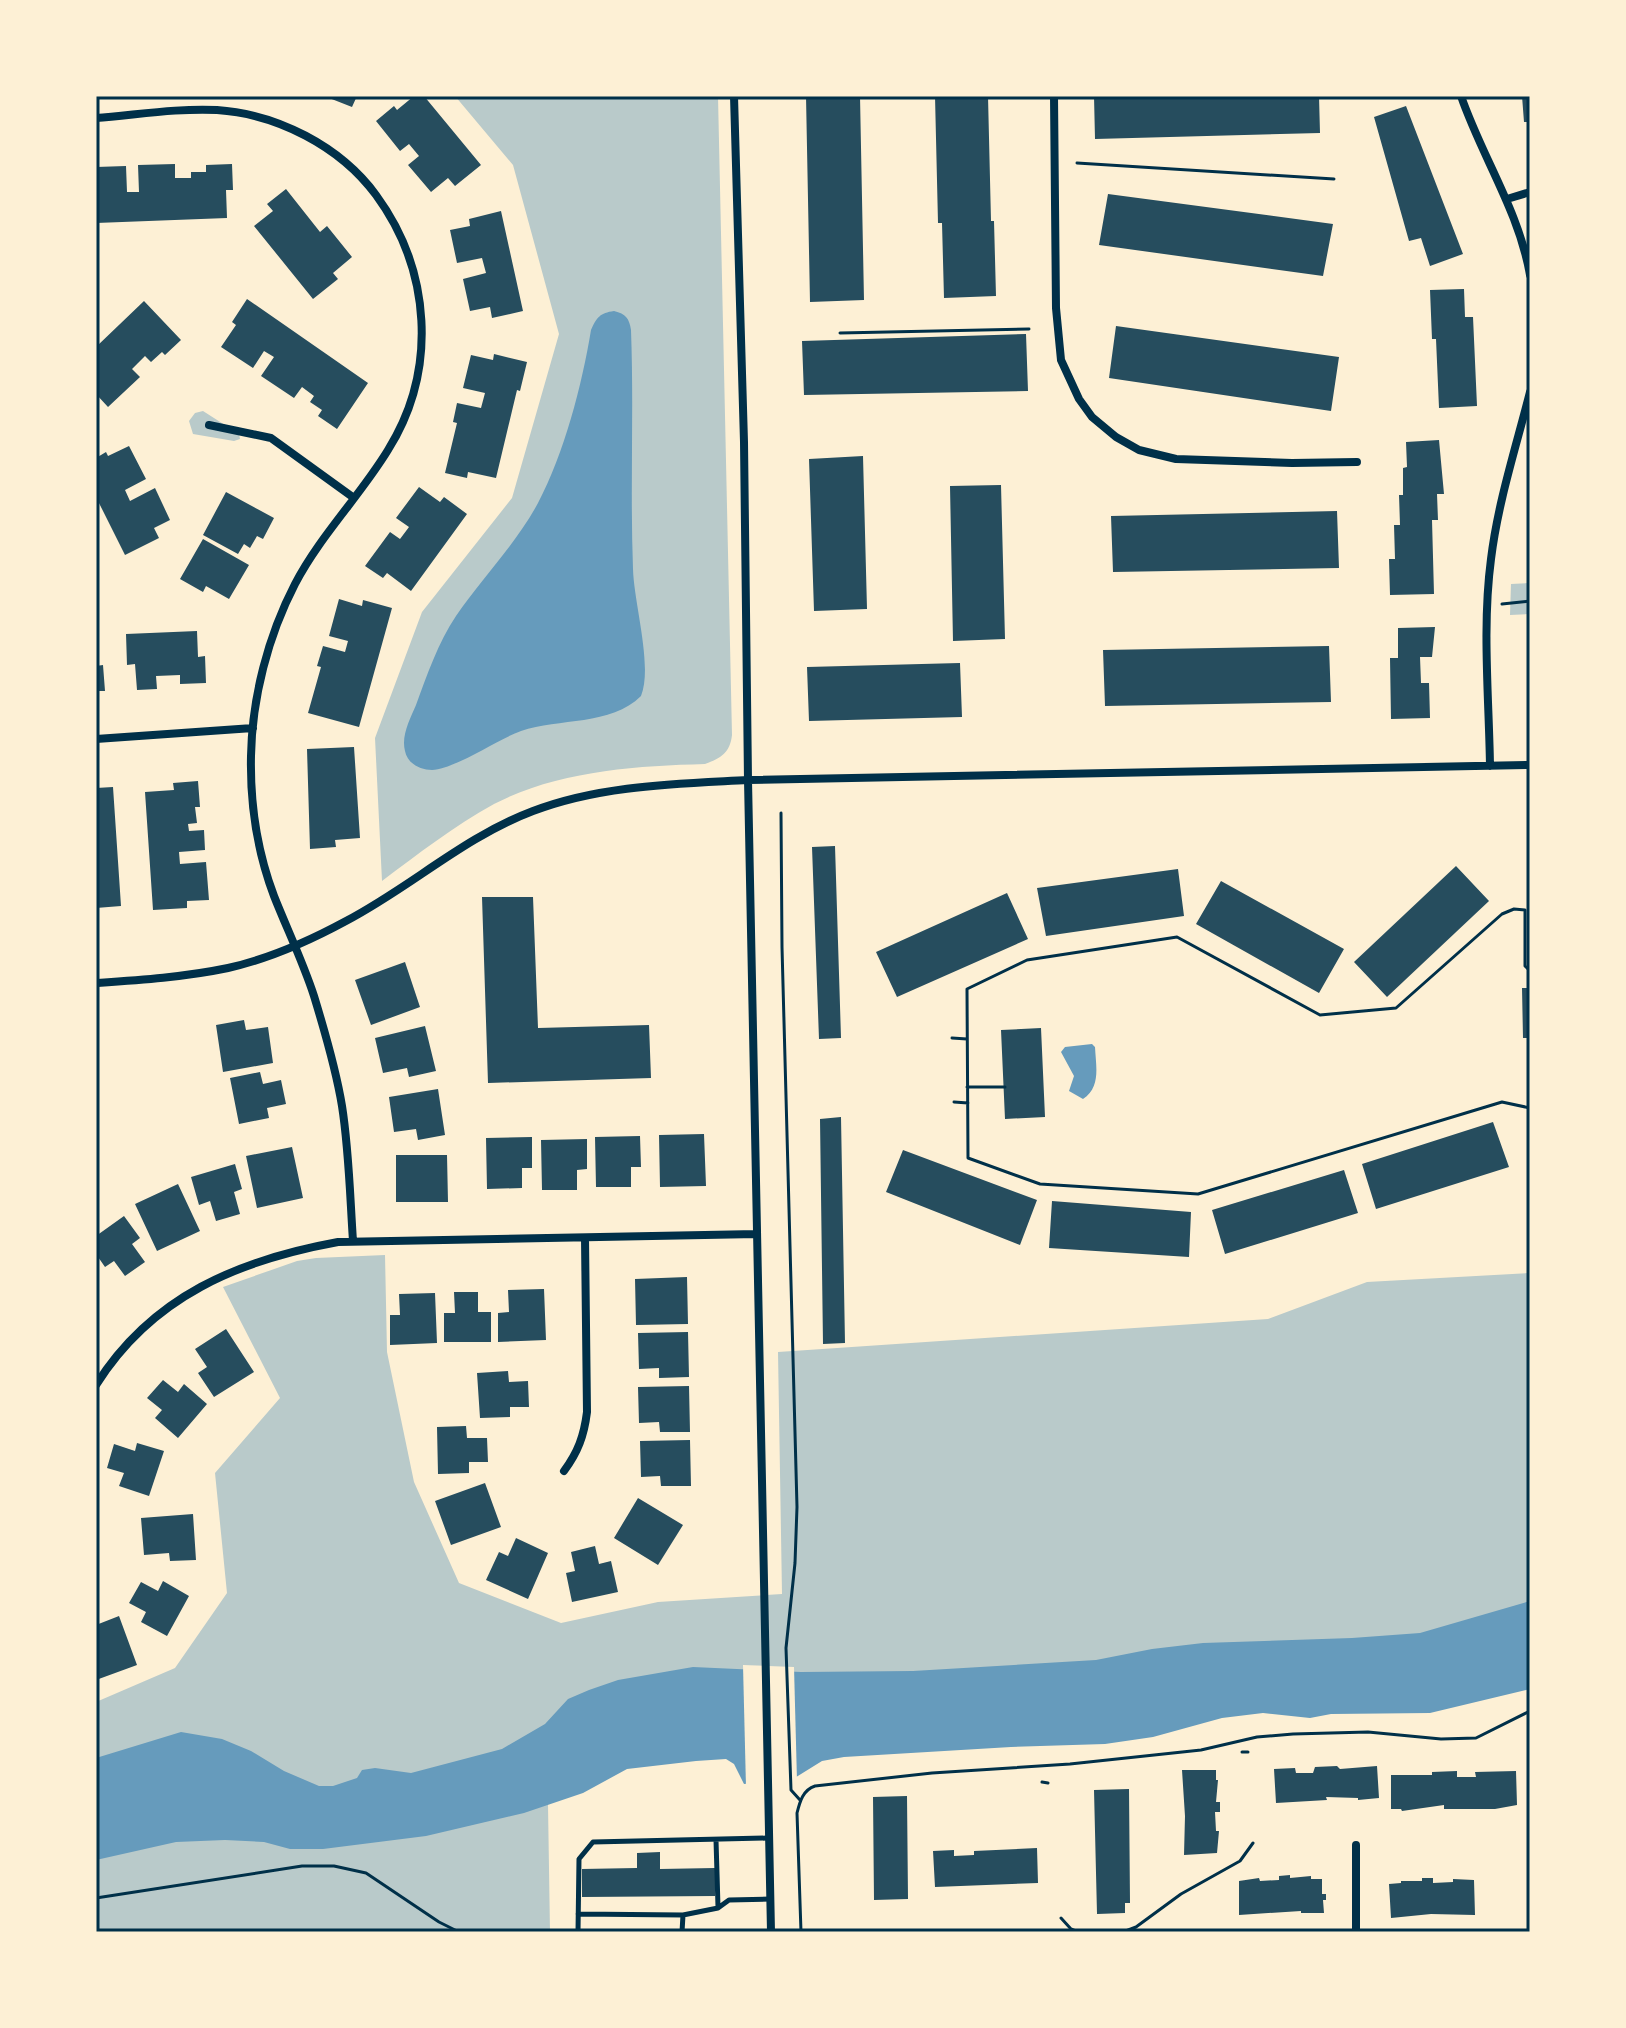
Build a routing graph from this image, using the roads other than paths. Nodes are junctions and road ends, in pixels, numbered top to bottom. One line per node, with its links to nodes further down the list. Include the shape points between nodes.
1 (734, 96): 16 (street)
2 (1054, 96): 10 (street, via 1061,360 1092,417 1139,450 1176,459)
3 (1461, 96): 6 (street)
4 (96, 118): 11 (street, via 202,110 261,118 336,155 385,207 400,232 417,283 421,361 400,429)
5 (1530, 192): 6 (street)
6 (1507, 199): 7 (street)
7 (1530, 275)
8 (1530, 392): 15 (street, via 1491,558)
9 (209, 425): 11 (street, via 271,438)
10 (1357, 462)
11 (354, 498): 12 (street, via 312,555 279,618)
12 (253, 728): 13 (street); 17 (street, via 257,836)
13 (96, 739)
14 (1530, 765): 15 (street)
15 (1490, 766): 16 (street)
16 (748, 780): 17 (street, via 653,785 534,810 464,844 346,921); 19 (street)
17 (294, 945): 18 (street, via 231,967); 21 (street, via 312,991 342,1107)
18 (96, 983)
19 (757, 1234): 20 (street); 24 (street)
20 (585, 1238): 21 (street); 23 (street, via 587,1412 578,1451)
21 (353, 1241): 22 (street, via 277,1254 196,1289 147,1326)
22 (96, 1385)
23 (564, 1471)
24 (768, 1838): 25 (lane); 27 (street)
25 (716, 1840): 28 (lane); 29 (lane, via 593,1842 579,1859)
26 (1356, 1845): 34 (street)
27 (770, 1899): 28 (lane, via 729,1900); 33 (street)
28 (718, 1908): 30 (lane)
29 (578, 1914): 30 (lane); 31 (lane)
30 (683, 1915): 32 (lane)
31 (578, 1932)
32 (682, 1932)
33 (771, 1932)
34 (1356, 1932)

